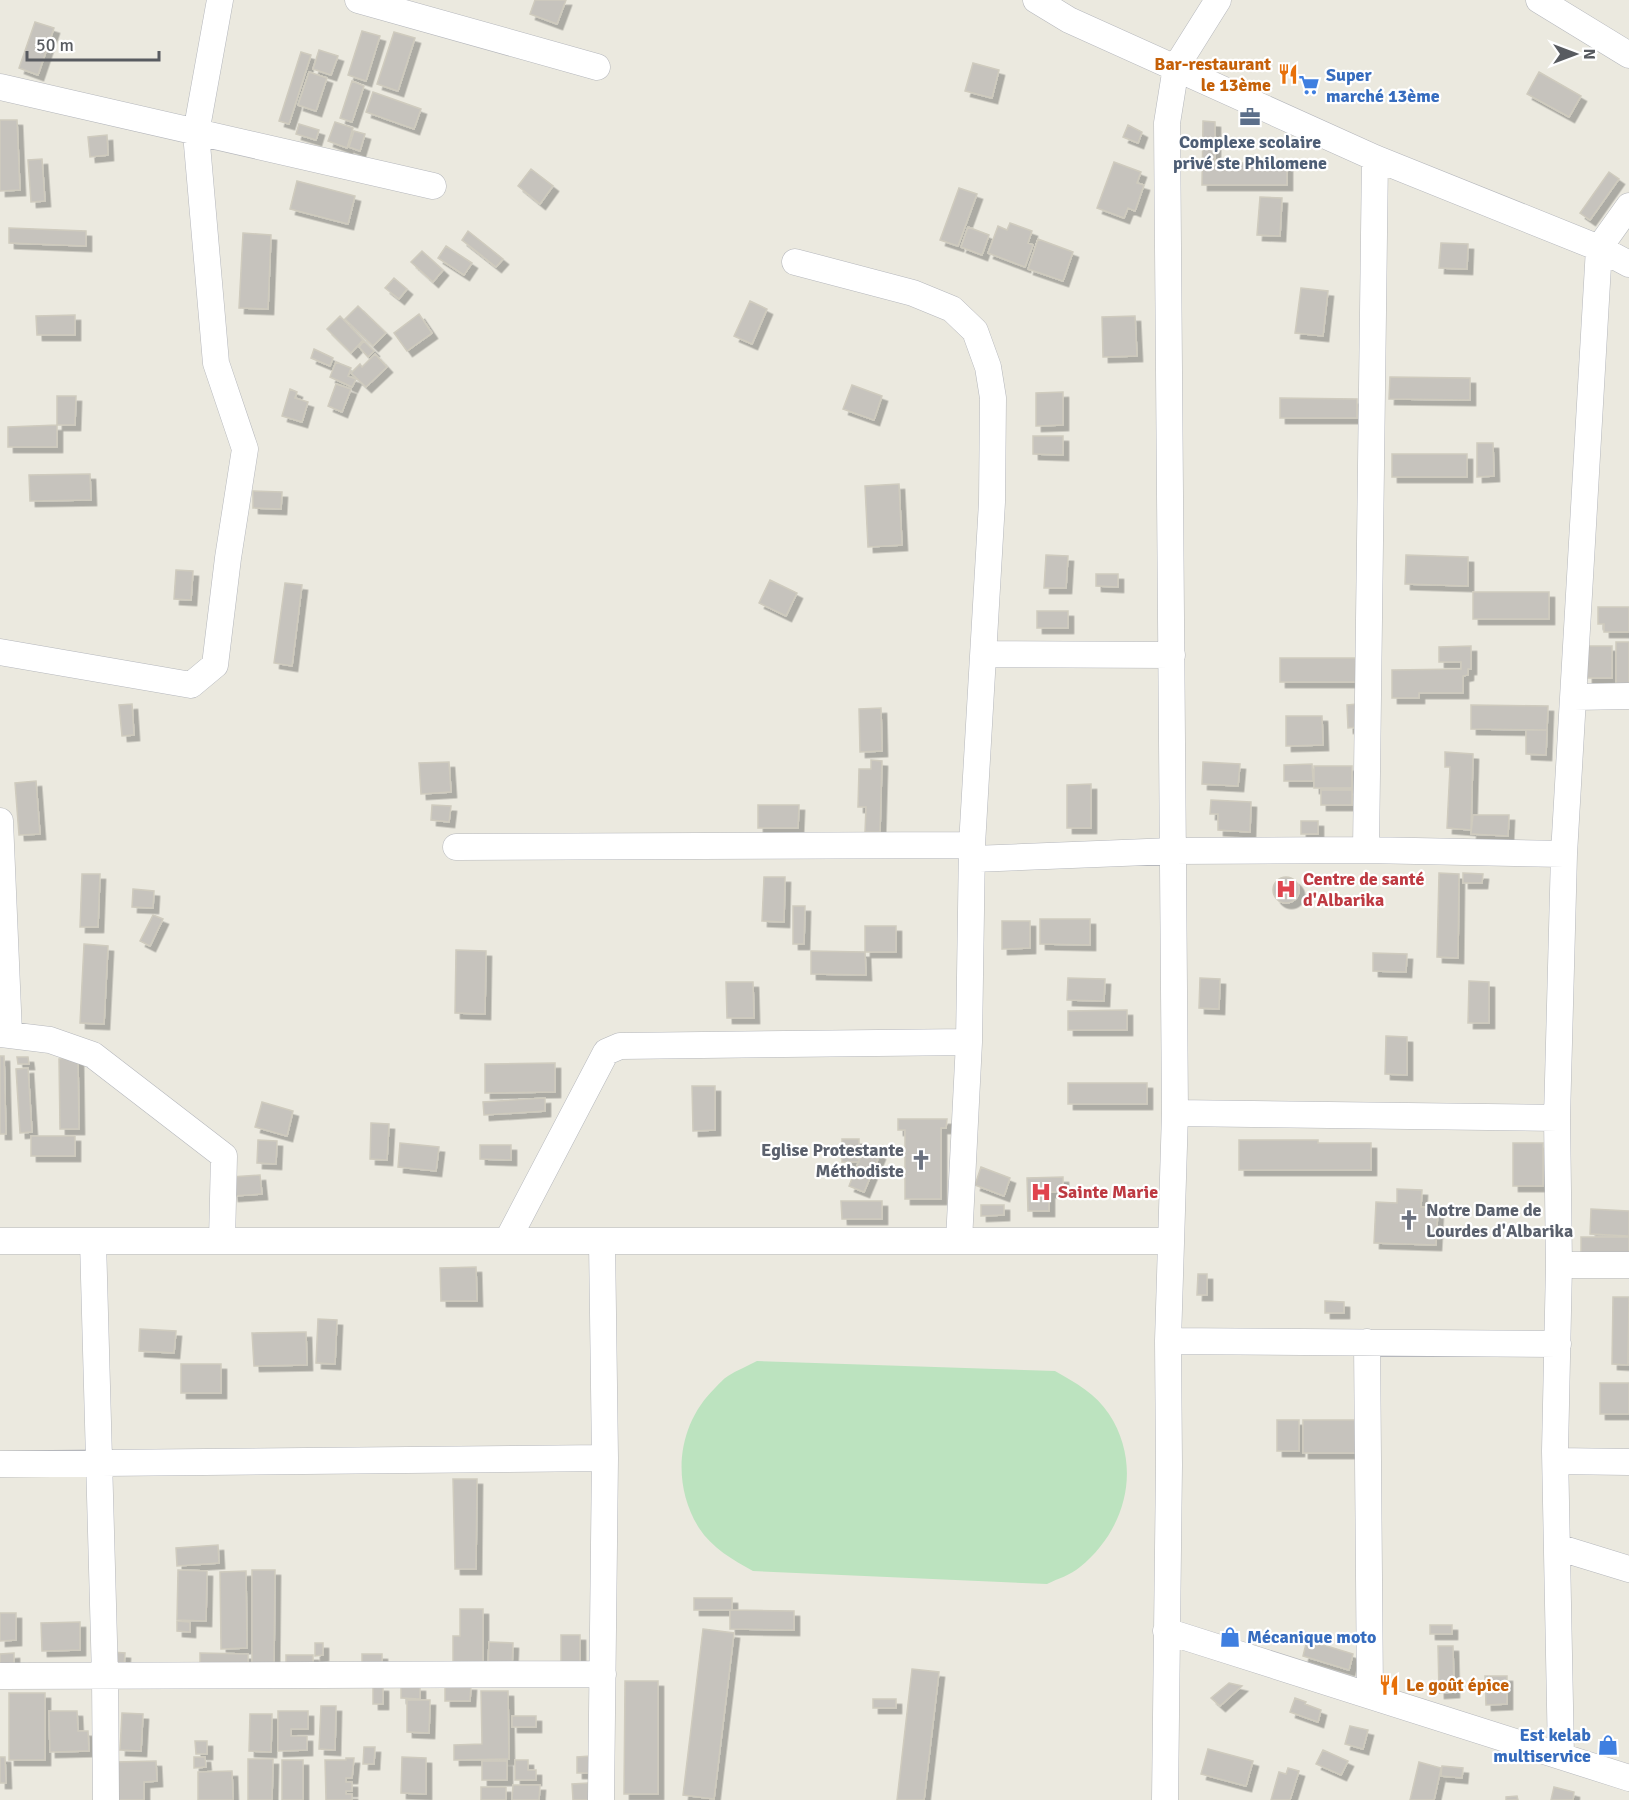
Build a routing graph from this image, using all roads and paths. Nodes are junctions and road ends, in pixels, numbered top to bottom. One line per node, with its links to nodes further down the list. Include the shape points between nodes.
1 (220, 0): 10 (street)
2 (358, 0): 7 (street)
3 (1035, 0): 8 (street, via 1068,20)
4 (1218, 0): 8 (street)
5 (1539, 0): 6 (street)
6 (1629, 55)
7 (597, 67)
8 (1176, 67): 11 (street); 19 (street, via 1167,123)
9 (0, 87): 10 (street)
10 (196, 133): 12 (street); 17 (street, via 216,363 245,449 214,665 191,685)
11 (1375, 158): 14 (street); 24 (street)
12 (433, 186)
13 (1629, 206): 14 (street)
14 (1599, 248): 16 (street); 21 (street)
15 (795, 262): 18 (street, via 913,293 952,309 975,331 988,367 993,398)
16 (1629, 264)
17 (0, 652)
18 (984, 654): 19 (street); 26 (street)
19 (1173, 656): 25 (street)
20 (1629, 696): 21 (street)
21 (1574, 697): 27 (street)
22 (0, 821): 28 (street)
23 (456, 847): 26 (street)
24 (1366, 850): 25 (street); 27 (street)
25 (1172, 851): 26 (street); 30 (street)
26 (973, 852): 29 (street)
27 (1564, 854): 31 (street)
28 (4, 1034): 34 (street, via 50,1040 93,1055 224,1156)
29 (969, 1042): 35 (street, via 620,1046 606,1052); 37 (street)
30 (1174, 1113): 31 (street); 38 (street)
31 (1557, 1118): 39 (street)
32 (0, 1241): 33 (street)
33 (93, 1241): 34 (street); 47 (street)
34 (222, 1241): 35 (street)
35 (507, 1241): 36 (street)
36 (602, 1241): 37 (street); 44 (street)
37 (959, 1241): 38 (street)
38 (1169, 1241): 41 (street)
39 (1560, 1265): 40 (street); 43 (street)
40 (1629, 1265)
41 (1168, 1341): 42 (street); 51 (street)
42 (1367, 1342): 43 (street); 55 (street)
43 (1558, 1344): 45 (street)
44 (605, 1458): 47 (street); 52 (street)
45 (1556, 1461): 46 (street); 49 (street)
46 (1629, 1462)
47 (98, 1463): 48 (street); 54 (street)
48 (0, 1464)
49 (1557, 1547): 50 (street); 56 (street)
50 (1629, 1569)
51 (1166, 1631): 55 (street); 60 (street)
52 (603, 1674): 54 (street); 59 (street)
53 (0, 1676): 54 (street)
54 (105, 1677): 58 (street)
55 (1370, 1695): 56 (street)
56 (1561, 1756): 57 (street)
57 (1629, 1778)
58 (106, 1800)
59 (601, 1800)
60 (1165, 1800)

